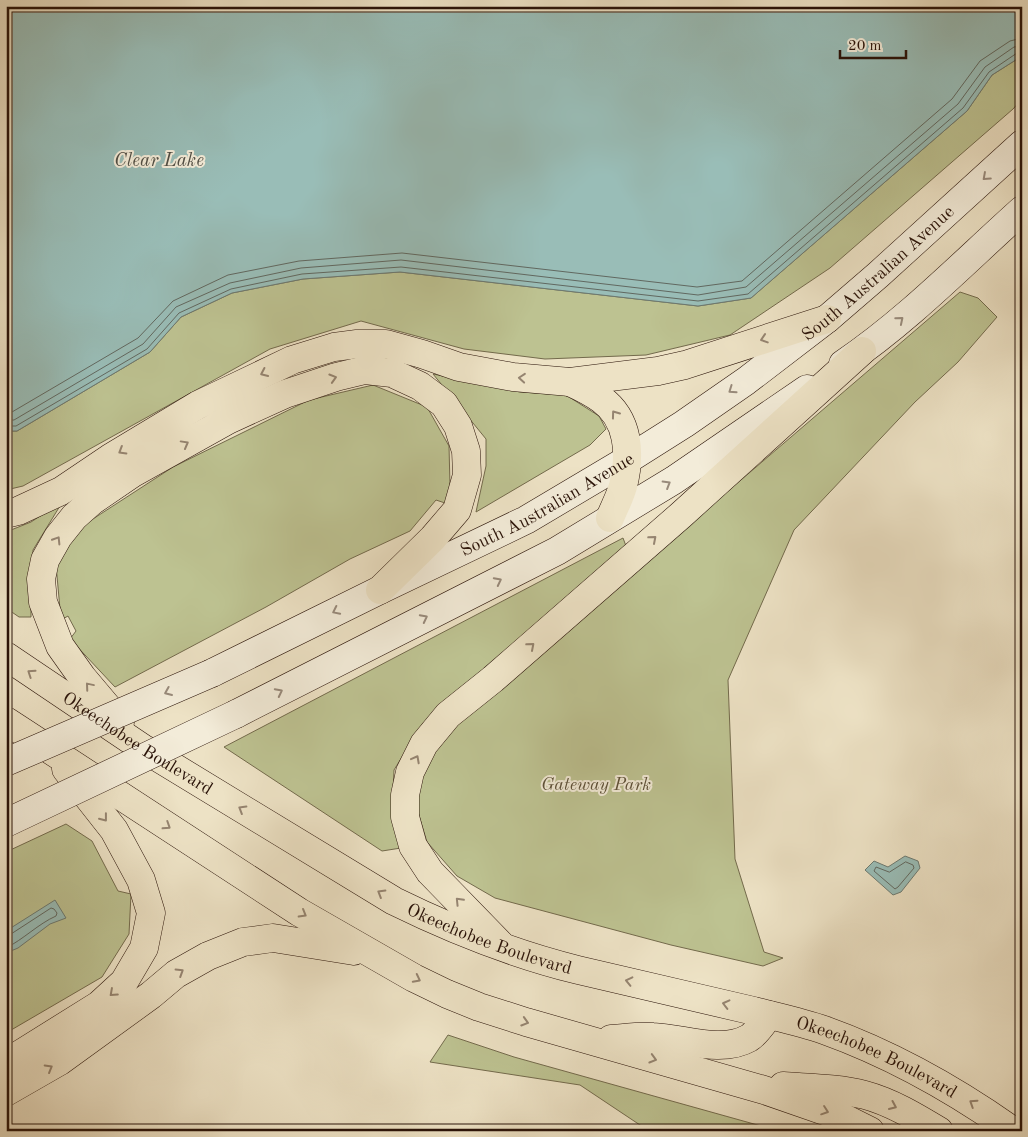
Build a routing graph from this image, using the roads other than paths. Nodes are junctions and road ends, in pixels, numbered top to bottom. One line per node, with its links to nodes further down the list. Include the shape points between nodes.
1 (1022, 144): 3 (main road, South Australian Avenue, one-way to 3)
2 (1022, 210): 4 (main road, one-way to 2)
3 (827, 318): 5 (main road, one-way to 5, via 684,365); 6 (main road, South Australian Avenue, one-way to 6, via 746,381)
4 (862, 351): 8 (main road, one-way to 4, via 674,480); 16 (main road, one-way to 4, via 430,872 413,846 405,817 405,795 410,772 424,744 448,715 673,522)
5 (570, 382): 6 (main road, one-way to 5, via 624,428 614,412 602,400); 7 (main road, one-way to 7, via 513,377 459,367 386,344 334,348 292,360 198,405 61,491)
6 (628, 460): 8 (main road, via 623,487); 9 (main road, South Australian Avenue, via 526,520)
7 (6, 514)
8 (610, 518): 15 (main road, one-way to 8, bridge, via 236,714 557,551)
9 (380, 590): 12 (main road, one-way to 9, via 82,678 60,646 43,602 41,579 45,560 58,537 92,500 132,473 228,420 284,394 365,370 392,373 420,386 444,404 458,426 466,452 467,476 457,510); 14 (main road, South Australian Avenue, one-way to 14, bridge, via 212,673)
10 (6, 656): 12 (main road, Okeechobee Boulevard, one-way to 10)
11 (6, 721): 13 (main road)
12 (144, 750): 16 (main road, Okeechobee Boulevard, one-way to 12, via 394,901)
13 (52, 752): 17 (main road, one-way to 17, via 299,912); 20 (main road, one-way to 20, via 114,830 141,880 151,913 144,948 124,982 99,1006)
14 (6, 762)
15 (6, 823)
16 (505, 949): 18 (main road, Okeechobee Boulevard, one-way to 16, via 577,970)
17 (375, 955): 19 (main road, one-way to 19, via 414,978 479,1007); 22 (main road, one-way to 17, via 60,1061 176,974 243,942 273,938)
18 (769, 1015): 19 (main road, via 753,1036 725,1045 653,1037); 25 (main road, Okeechobee Boulevard, one-way to 18, via 971,1101 894,1060 823,1030)
19 (589, 1041): 21 (main road, one-way to 21)
20 (6, 1063)
21 (742, 1084): 23 (main road, one-way to 23, via 842,1117); 24 (main road, one-way to 24, via 864,1095 899,1109)
22 (6, 1092)
23 (870, 1131)
24 (939, 1131)
25 (1013, 1131)

